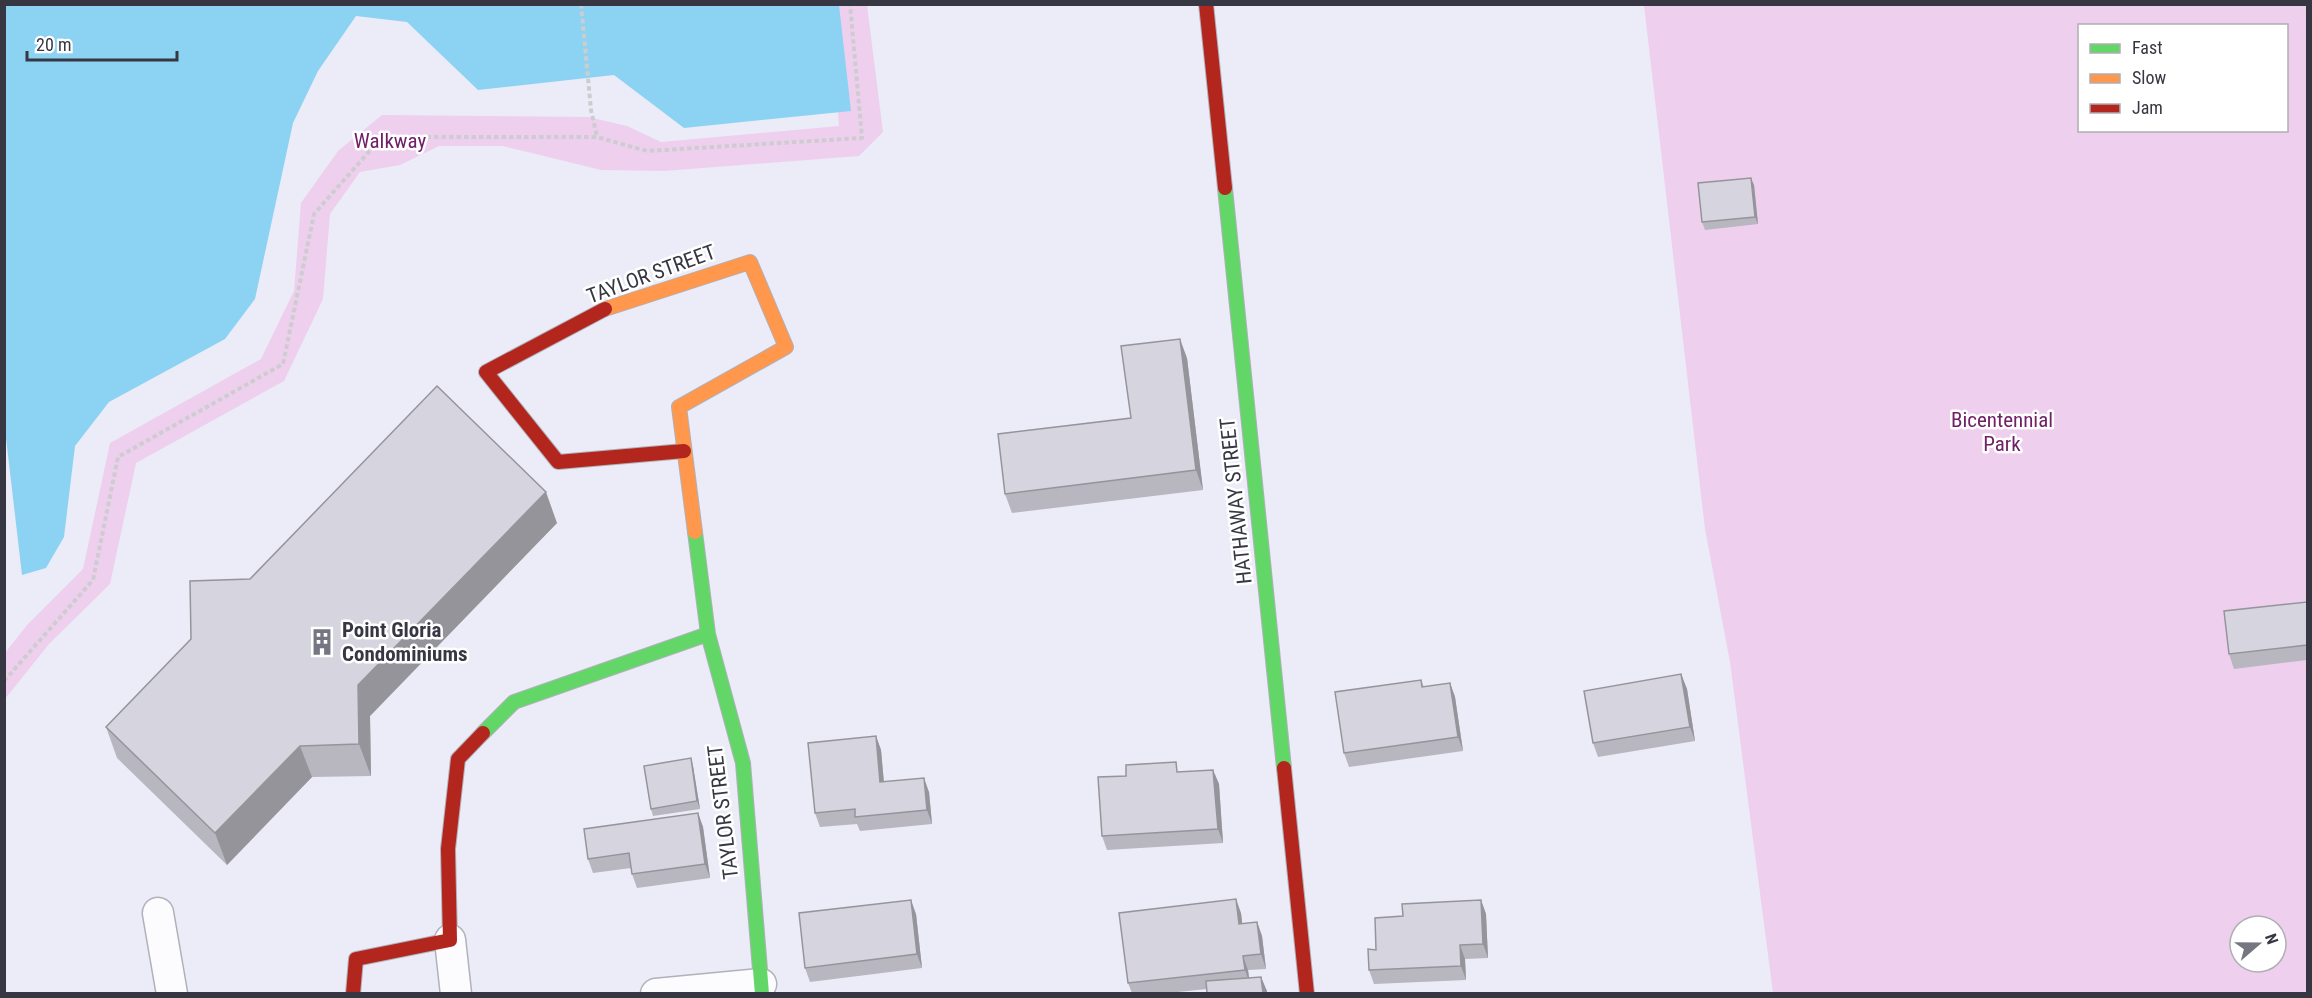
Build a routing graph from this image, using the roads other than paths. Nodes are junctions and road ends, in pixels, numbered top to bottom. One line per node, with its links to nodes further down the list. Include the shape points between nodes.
1 (1206, 4): 11 (street, HATHAWAY STREET)
2 (684, 451): 2 (street, TAYLOR STREET, via 558,462 486,372 606,309 750,262 786,347 679,407); 3 (street, TAYLOR STREET)
3 (708, 634): 5 (street, via 514,702 458,759 448,849); 6 (street, TAYLOR STREET, via 743,763)
4 (158, 913): 7 (lane)
5 (450, 939): 8 (street, via 356,959); 9 (lane)
6 (762, 989): 10 (lane)
7 (172, 993)
8 (353, 993)
9 (456, 993)
10 (656, 993)
11 (1307, 993)

